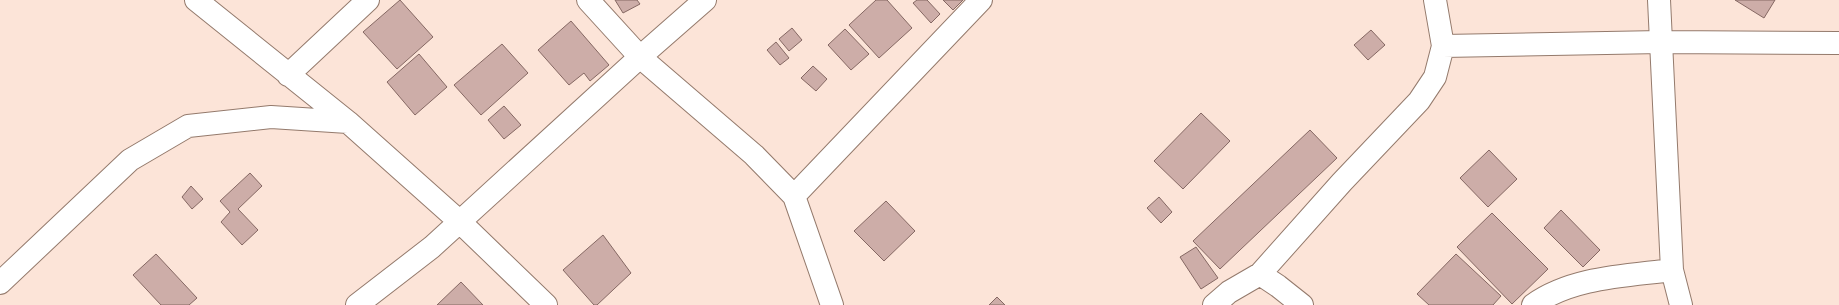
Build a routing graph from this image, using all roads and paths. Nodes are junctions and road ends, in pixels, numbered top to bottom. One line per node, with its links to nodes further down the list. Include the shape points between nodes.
1 (196, 0): 12 (street)
2 (368, 0): 12 (street)
3 (588, 0): 11 (street)
4 (705, 0): 11 (street)
5 (981, 0): 14 (street)
6 (1435, 0): 10 (street)
7 (1659, 0): 8 (street)
8 (1661, 42): 9 (street); 10 (street); 16 (street)
9 (1839, 42)
10 (1443, 46): 17 (street, via 1435,77 1419,101)
11 (640, 57): 14 (street, via 754,155); 15 (street)
12 (288, 75): 13 (street)
13 (348, 122): 15 (street); 18 (street, via 271,117 188,126 130,160)
14 (794, 196): 21 (street)
15 (459, 221): 19 (street, via 432,247); 20 (street)
16 (1672, 270): 24 (street, via 1577,284); 25 (street)
17 (1260, 274): 22 (street, via 1229,292); 23 (street)
18 (0, 283)
19 (357, 305)
20 (546, 305)
21 (832, 305)
22 (1214, 305)
23 (1302, 305)
24 (1533, 305)
25 (1681, 305)

